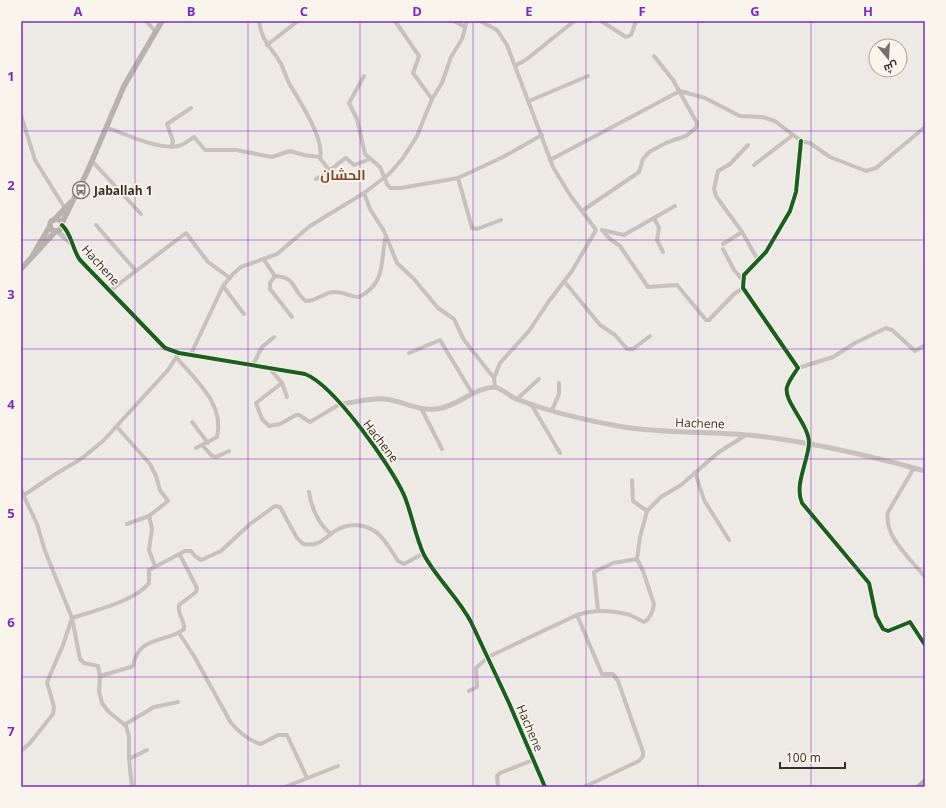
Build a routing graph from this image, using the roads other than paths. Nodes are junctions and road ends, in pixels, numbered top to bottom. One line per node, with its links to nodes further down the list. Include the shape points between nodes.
1 (146, 21): 13 (street)
2 (162, 21): 13 (main road)
3 (259, 21): 14 (street, via 261,36)
4 (298, 21): 14 (street)
5 (395, 21): 20 (street, via 420,56 413,73)
6 (454, 21): 12 (street)
7 (467, 21): 12 (street)
8 (480, 21): 16 (street, via 497,30)
9 (573, 21): 16 (street)
10 (601, 21): 11 (street, via 626,37 631,35)
11 (636, 21)
12 (465, 27): 20 (street, via 444,79)
13 (156, 32): 24 (main road, via 124,86)
14 (267, 45): 31 (street, via 280,62 311,121)
15 (654, 56): 19 (street)
16 (515, 66): 21 (street)
17 (364, 76): 32 (street, via 349,101 357,119 365,154)
18 (588, 76): 21 (street)
19 (680, 91): 27 (street, via 705,98 740,116 762,117 775,121); 33 (street); 43 (street, via 697,127 686,136 649,152 643,159 639,172)
20 (432, 99): 37 (street, via 412,147)
21 (529, 101): 26 (street)
22 (191, 108): 30 (street, via 167,124 173,141)
23 (21, 115): 42 (street, via 35,160)
24 (106, 127): 30 (street, via 139,140); 34 (main road)
25 (925, 127): 28 (street, via 872,170 861,170 830,157 810,143)
26 (542, 135): 33 (street); 38 (street)
27 (793, 135): 28 (street); 35 (street)
28 (801, 141): 62 (street, via 794,201 782,226)
29 (748, 145): 54 (street, via 730,164 718,171 714,189 716,196)
30 (172, 146): 31 (street, via 180,146 194,137 205,150 236,150 272,157 290,151)
31 (320, 159): 36 (street)
32 (370, 159): 36 (street, via 354,165 346,158); 37 (street, via 380,167)
33 (550, 160): 43 (street)
34 (92, 161): 42 (main road); 44 (street)
35 (754, 165)
36 (330, 171): 39 (street)
37 (384, 178): 38 (street, via 388,186 394,188); 40 (street)
38 (458, 178): 47 (street, via 472,228 477,229)
39 (316, 179)
40 (364, 193): 55 (street, via 370,210); 61 (street, via 310,226 277,254)
41 (675, 206): 45 (street)
42 (66, 209): 46 (main road); 48 (main road)
43 (582, 211): 51 (street)
44 (141, 214)
45 (654, 218): 52 (street, via 624,235); 59 (street, via 659,228 657,240)
46 (54, 220): 48 (main road); 50 (main road)
47 (501, 220)
48 (62, 224): 53 (main road, via 61,229); 56 (street, Hachene)
49 (96, 225): 64 (street)
50 (50, 226): 53 (main road); 60 (main road)
51 (596, 230): 52 (street); 68 (street, via 578,263)
52 (602, 230): 70 (street, via 620,246 648,287 677,285 706,320)
53 (56, 231): 56 (street); 60 (main road)
54 (742, 232): 57 (street); 62 (street)
55 (386, 237): 65 (street, via 379,278 359,297 336,291 306,301 289,279); 84 (street, via 400,267 414,278 438,308 454,319 464,340)
56 (72, 244): 71 (street, Hachene, via 80,260)
57 (723, 244)
58 (723, 249): 67 (street)
59 (663, 252)
60 (31, 258): 63 (main road)
61 (264, 260): 65 (street); 66 (street, via 241,268)
62 (758, 260): 67 (street)
63 (21, 269)
64 (136, 271): 66 (street, via 186,233 208,262); 71 (street)
65 (276, 276): 73 (street, via 270,283 270,289)
66 (230, 278): 69 (street)
67 (742, 279): 70 (street)
68 (564, 281): 74 (street, via 600,325 615,335 627,349 633,348); 84 (street, via 529,330 500,363)
69 (223, 286): 72 (street); 79 (street)
70 (743, 288): 83 (street)
71 (111, 290): 77 (street, Hachene, via 159,343)
72 (244, 314)
73 (292, 317)
74 (650, 336)
75 (274, 337): 81 (street, via 262,347)
76 (925, 345): 83 (street, via 915,351 892,330 886,328 833,357)
77 (179, 353): 79 (street, Hachene); 80 (street)
78 (409, 353): 89 (street, via 440,340)
79 (190, 354): 81 (street, Hachene)
80 (177, 358): 97 (street); 99 (street, via 213,401 218,420 218,434)
81 (253, 365): 82 (street, Hachene)
82 (268, 366): 86 (street); 92 (street, Hachene, via 310,376 322,384)
83 (798, 368): 100 (street, via 787,391 805,426)
84 (494, 378): 88 (street)
85 (539, 379): 91 (street)
86 (282, 383): 90 (street); 92 (street, via 256,404 262,419 269,426 280,424 296,415 310,422)
87 (559, 383): 95 (street, via 559,394)
88 (495, 387): 89 (street, Hachene); 91 (street, Hachene)
89 (472, 393): 94 (street, Hachene, via 445,407)
90 (288, 397)
91 (517, 399): 93 (street, Hachene)
92 (340, 404): 94 (street, Hachene, via 380,398); 118 (street, Hachene, via 377,449 393,474)
93 (531, 404): 95 (street, Hachene); 105 (street)
94 (420, 408): 103 (street)
95 (552, 410): 98 (street, Hachene, via 636,429)
96 (192, 422): 99 (street)
97 (117, 427): 112 (street, via 86,455); 114 (street, via 150,464 160,490 168,502)
98 (746, 435): 100 (street, Hachene); 108 (street, via 719,452)
99 (208, 443): 101 (street)
100 (809, 443): 106 (street, Hachene); 127 (street, via 800,493 802,503 869,583 876,616 883,629 888,631 910,622)
101 (203, 446): 102 (street); 104 (street, via 216,457)
102 (196, 448)
103 (442, 449)
104 (229, 451)
105 (560, 453)
106 (914, 468): 107 (street, Hachene); 122 (street, via 887,516 891,534)
107 (925, 471)
108 (695, 472): 113 (street, via 681,485 661,497); 117 (street, via 704,500)
109 (632, 480): 113 (street, via 633,501)
110 (21, 490): 112 (street)
111 (310, 492): 116 (street, via 311,502 320,522)
112 (24, 495): 125 (street)
113 (647, 511): 120 (street)
114 (149, 516): 115 (street); 121 (street, via 152,529 149,550)
115 (127, 524)
116 (331, 534): 118 (street, via 352,525 368,526 382,536 401,564); 119 (street, via 318,544 303,544 278,506 250,524 210,557 199,559 189,551)
117 (729, 540)
118 (424, 553): 128 (street, Hachene, via 465,610)
119 (180, 555): 121 (street); 126 (street, via 197,590 179,605 179,615 185,627)
120 (636, 559): 123 (street, via 613,563 594,572); 123 (street, via 643,571 654,604 650,616 644,622 619,612)
121 (155, 566): 125 (street, via 149,570 149,583 140,592)
122 (925, 577)
123 (598, 610): 124 (street)
124 (577, 615): 128 (street); 144 (street, via 602,674 613,674 618,681 644,752 639,761)
125 (72, 618): 129 (street, via 80,659 84,663 98,666); 134 (street, via 47,682 54,707 53,714)
126 (179, 634): 129 (street, via 162,637 144,647 135,655 133,666); 138 (street, via 231,723 239,732 261,744 278,735 287,735)
127 (925, 645)
128 (488, 657): 130 (street, via 476,668 477,687); 136 (street, Hachene)
129 (100, 676): 132 (street, via 99,691 102,703)
130 (469, 691)
131 (178, 702): 132 (street, via 154,707)
132 (124, 725): 135 (street, via 130,740)
133 (147, 750): 135 (street)
134 (21, 751)
135 (129, 759): 140 (street)
136 (533, 760): 142 (street, via 500,773 497,776); 143 (street, Hachene)
137 (338, 766): 138 (street)
138 (307, 778): 141 (street)
139 (925, 781): 145 (main road)
140 (132, 787)
141 (285, 787)
142 (498, 787)
143 (545, 787)
144 (584, 787)
145 (918, 787)

